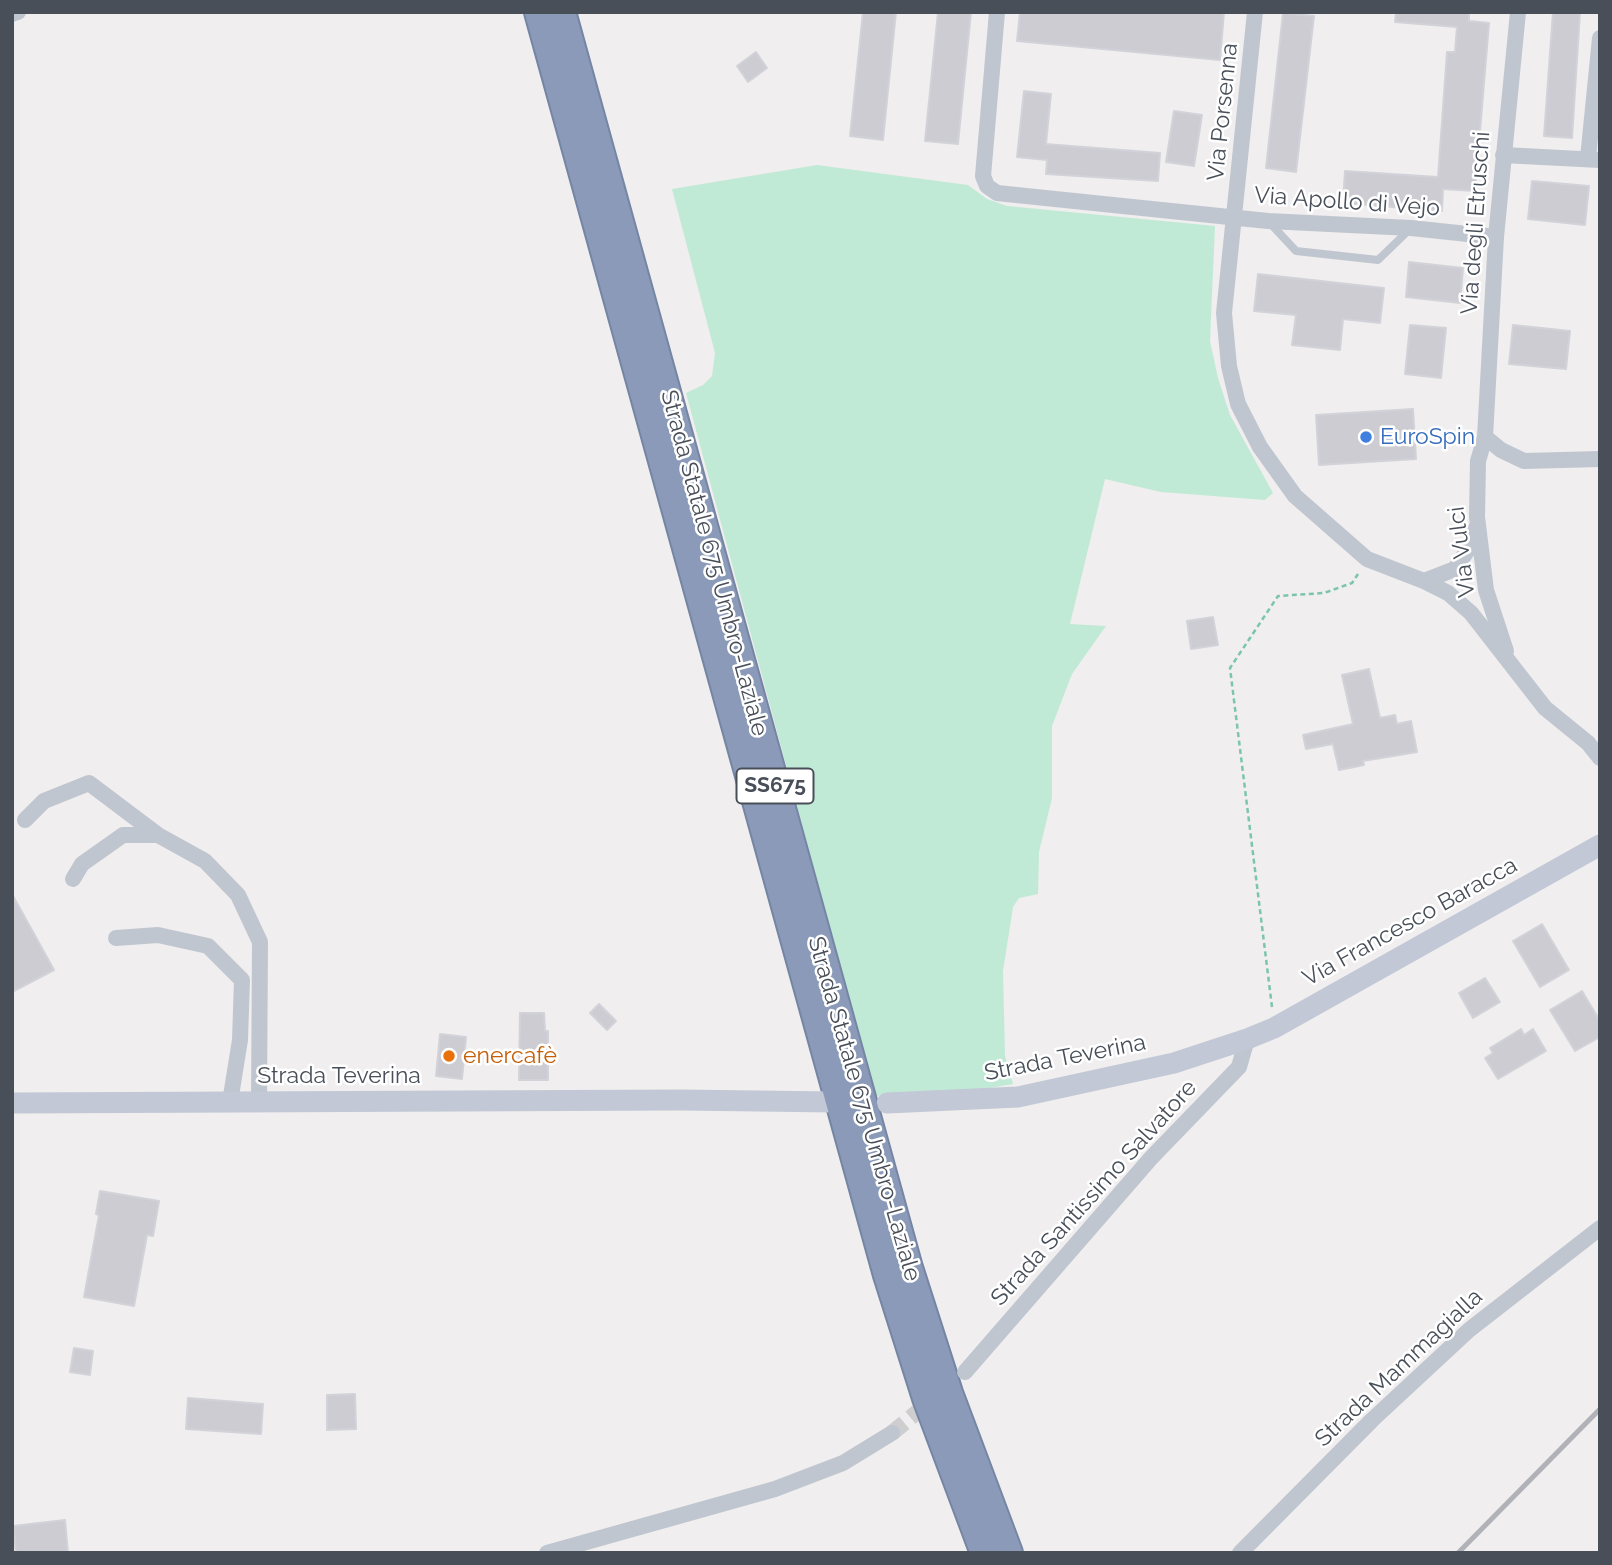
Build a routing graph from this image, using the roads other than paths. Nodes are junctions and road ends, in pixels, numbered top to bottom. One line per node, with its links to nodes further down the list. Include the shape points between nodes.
1 (19, 12): 7 (street)
2 (540, 12): 37 (highway, Strada Statale 675 Umbro-Laziale / SS675, via 888,1275 927,1398)
3 (561, 12): 38 (highway, Strada Statale 675 Umbro-Laziale / SS675, via 908,1268 948,1393)
4 (997, 12): 11 (street, Via Apollo di Vejo, via 983,176 987,186 997,193)
5 (1255, 12): 11 (street, Via Porsenna)
6 (1518, 12): 9 (street, Via degli Etruschi)
7 (12, 14)
8 (1600, 38): 10 (street)
9 (1503, 155): 10 (street); 14 (street, Via degli Etruschi)
10 (1594, 159)
11 (1235, 217): 12 (street, Via Apollo di Vejo); 18 (street, Via Porsenna, via 1224,313 1228,366 1238,404 1295,496 1367,559)
12 (1268, 220): 13 (street, Via Apollo di Vejo); 13 (lane, via 1296,251 1378,260)
13 (1411, 228): 14 (street, Via Apollo di Vejo)
14 (1496, 237): 15 (street, Via degli Etruschi)
15 (1485, 437): 16 (street, via 1524,461); 17 (street, Via Vulci, via 1478,460)
16 (1600, 459)
17 (1477, 517): 18 (street, via 1471,545 1455,569); 19 (street, Via Vulci, via 1486,590)
18 (1424, 580): 19 (street, via 1471,613)
19 (1508, 660): 20 (street, via 1545,708)
20 (1594, 746): 21 (street)
21 (1600, 758)
22 (25, 820): 23 (street, via 44,801 89,783)
23 (158, 835): 25 (street, via 123,835 82,864); 31 (street, via 205,861 238,895 260,942)
24 (1599, 848): 27 (main road, Via Francesco Baracca)
25 (73, 880)
26 (116, 938): 28 (street, via 158,935 208,946 242,980 240,1040)
27 (1247, 1039): 32 (main road, Strada Teverina, via 1174,1063 1018,1097); 34 (street, Strada Santissimo Salvatore, via 1239,1067 1151,1158)
28 (230, 1102): 30 (main road, Strada Teverina); 31 (main road, Strada Teverina)
29 (834, 1102): 31 (main road, Strada Teverina)
30 (12, 1103)
31 (259, 1103)
32 (887, 1103)
33 (1600, 1228): 39 (street, Strada Mammagialla, via 1469,1329)
34 (965, 1372)
35 (892, 1433): 36 (street, via 843,1463 775,1489)
36 (547, 1553)
37 (985, 1553)
38 (1008, 1553)
39 (1240, 1553)

